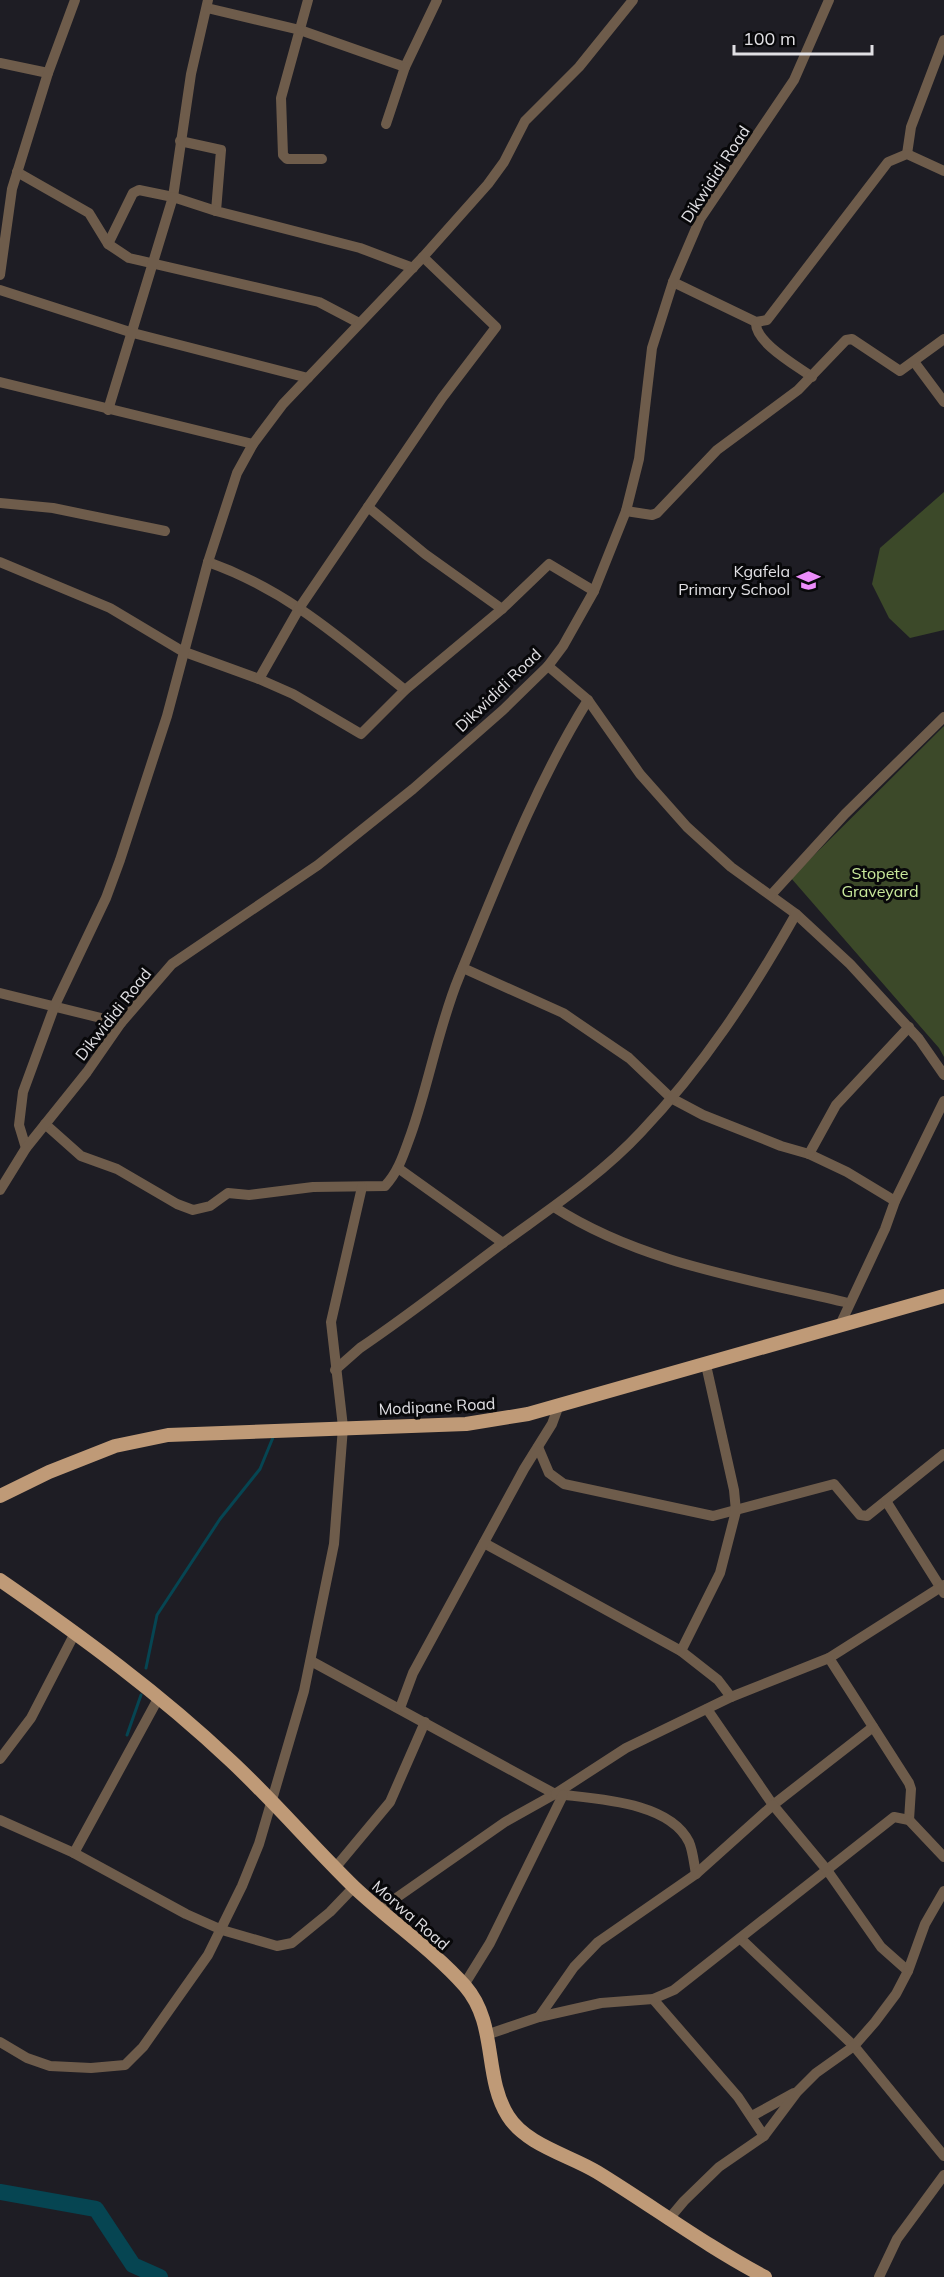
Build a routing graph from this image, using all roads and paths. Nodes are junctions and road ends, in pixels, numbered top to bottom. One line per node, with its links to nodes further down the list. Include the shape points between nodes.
1 (75, 0): 11 (street)
2 (308, 0): 7 (street)
3 (436, 0): 10 (street)
4 (633, 0): 21 (street, via 573,74 525,121 488,184)
5 (829, 0): 25 (street, Dikwididi Road, via 794,80 700,219)
6 (207, 4): 7 (street); 13 (street)
7 (300, 30): 10 (street); 15 (street, via 281,98 283,155 287,159)
8 (944, 40): 14 (street, via 911,127)
9 (0, 63): 11 (street)
10 (405, 67): 12 (street)
11 (48, 73): 17 (street)
12 (386, 124)
13 (180, 141): 18 (street); 19 (street, via 221,150)
14 (907, 154): 16 (street); 27 (street, via 888,162 771,318)
15 (322, 159)
16 (944, 171)
17 (17, 172): 20 (street, via 89,213); 24 (street, via 5,226)
18 (173, 197): 19 (street); 20 (street, via 139,190 133,193); 22 (street)
19 (216, 211): 23 (street, via 360,248)
20 (108, 244): 22 (street, via 129,258)
21 (423, 257): 23 (street); 39 (street, via 496,327)
22 (151, 264): 28 (street, via 319,302); 29 (street)
23 (413, 268): 28 (street)
24 (0, 275)
25 (673, 282): 27 (street); 40 (street, Dikwididi Road, via 652,348 639,459)
26 (0, 290): 29 (street)
27 (756, 322): 32 (street, via 757,332 768,345)
28 (359, 323): 33 (street)
29 (133, 333): 33 (street); 36 (street)
30 (944, 339): 31 (street)
31 (915, 363): 32 (street, via 900,371 849,339); 35 (street)
32 (812, 377): 40 (street, via 717,450 655,514)
33 (308, 378): 37 (street)
34 (0, 382): 36 (street)
35 (944, 402)
36 (108, 410): 37 (street)
37 (253, 444): 43 (street, via 229,494)
38 (0, 503): 41 (street, via 53,508)
39 (368, 507): 45 (street); 46 (street, via 408,542)
40 (626, 511): 44 (street, Dikwididi Road)
41 (165, 531)
42 (0, 562): 47 (street, via 110,608)
43 (208, 562): 45 (street, via 254,579); 47 (street)
44 (594, 591): 46 (street, via 549,564); 48 (street, Dikwididi Road)
45 (300, 606): 49 (street); 50 (street)
46 (502, 609): 50 (street)
47 (182, 651): 49 (street); 57 (street, via 167,716 120,860)
48 (548, 666): 51 (street); 58 (street, Dikwididi Road, via 413,789 318,865 172,964)
49 (259, 679): 50 (street, via 361,734)
50 (405, 690)
51 (588, 700): 53 (street, via 640,774 687,827 731,867); 55 (street, via 545,776)
52 (944, 717): 53 (street, via 844,814)
53 (771, 895): 54 (street)
54 (796, 914): 59 (street); 61 (street, via 756,984)
55 (463, 968): 61 (street, via 563,1013 629,1058); 66 (street)
56 (0, 993): 57 (street)
57 (55, 1005): 58 (street); 64 (street, via 18,1113)
58 (121, 1023): 63 (street, Dikwididi Road)
59 (909, 1027): 60 (street); 65 (street, via 836,1105)
60 (944, 1076)
61 (671, 1098): 65 (street, via 729,1126); 70 (street, via 610,1161)
62 (944, 1101): 69 (street)
63 (45, 1124): 64 (street, Dikwididi Road); 68 (street, via 89,1161 117,1169 193,1210 210,1206 228,1193)
64 (26, 1148): 67 (street, Dikwididi Road)
65 (809, 1154): 69 (street)
66 (398, 1168): 68 (street, via 385,1186); 71 (street)
67 (2, 1183)
68 (362, 1187): 76 (street, via 332,1307)
69 (895, 1201): 73 (street)
70 (554, 1207): 71 (street); 73 (street, via 633,1247)
71 (503, 1243): 76 (street)
72 (944, 1296): 74 (main road, Modipane Road)
73 (848, 1303): 74 (street)
74 (840, 1325): 75 (main road, Modipane Road)
75 (706, 1365): 77 (main road, Modipane Road); 83 (street)
76 (335, 1370): 78 (street)
77 (559, 1406): 78 (main road, Modipane Road, via 478,1423); 79 (street)
78 (343, 1427): 81 (main road, Modipane Road, via 154,1437 104,1450); 90 (street, via 334,1544)
79 (538, 1447): 83 (street, via 549,1473 564,1484 713,1516); 84 (street)
80 (944, 1454): 82 (street)
81 (0, 1496)
82 (886, 1500): 83 (street, via 867,1516 860,1515 834,1484); 86 (street)
83 (736, 1511): 88 (street, via 720,1573)
84 (484, 1543): 88 (street); 93 (street, via 413,1673)
85 (0, 1580): 87 (main road, Morwa Road)
86 (942, 1589): 89 (street)
87 (75, 1633): 91 (main road, Morwa Road); 97 (street, via 31,1718)
88 (681, 1651): 92 (street, via 718,1680)
89 (829, 1658): 92 (street); 96 (street)
90 (310, 1661): 93 (street); 99 (street)
91 (159, 1697): 99 (main road, Morwa Road); 103 (street)
92 (731, 1697): 94 (street)
93 (400, 1708): 95 (street)
94 (707, 1708): 98 (street, via 626,1748); 100 (street)
95 (425, 1722): 98 (street); 105 (street, via 390,1802)
96 (873, 1727): 100 (street); 102 (street, via 909,1783)
97 (0, 1759)
98 (559, 1795): 107 (street, via 626,1802 665,1818 680,1829 689,1843); 110 (street, via 505,1822); 114 (street, via 495,1932)
99 (271, 1802): 105 (main road, Morwa Road); 111 (street, via 259,1844)
100 (773, 1805): 106 (street); 107 (street)
101 (0, 1820): 103 (street)
102 (909, 1820): 104 (street); 106 (street, via 892,1818)
103 (74, 1853): 111 (street)
104 (944, 1857)
105 (335, 1868): 108 (main road, Morwa Road)
106 (827, 1870): 112 (street); 113 (street, via 881,1947)
107 (696, 1874): 116 (street, via 598,1942 551,1996)
108 (354, 1887): 110 (main road, Morwa Road); 111 (street, via 285,1946)
109 (944, 1891): 113 (street, via 925,1924)
110 (379, 1910): 114 (main road, Morwa Road)
111 (222, 1930): 118 (street, via 167,2014 125,2065 50,2066)
112 (741, 1939): 115 (street, via 681,1986); 119 (street)
113 (908, 1971): 119 (street, via 896,1994)
114 (464, 1985): 117 (main road, Morwa Road, via 477,2003)
115 (653, 1999): 116 (street, via 601,2003); 121 (street)
116 (539, 2017): 117 (street)
117 (489, 2034): 125 (main road, Morwa Road, via 496,2086 512,2122)
118 (0, 2042)
119 (854, 2046): 120 (street); 123 (street)
120 (797, 2092): 121 (street); 122 (street)
121 (752, 2116): 122 (street)
122 (764, 2136): 125 (street, via 719,2168)
123 (944, 2156)
124 (944, 2175): 127 (street, via 897,2239)
125 (668, 2220): 126 (main road, Morwa Road)
126 (765, 2277)
127 (879, 2277)

